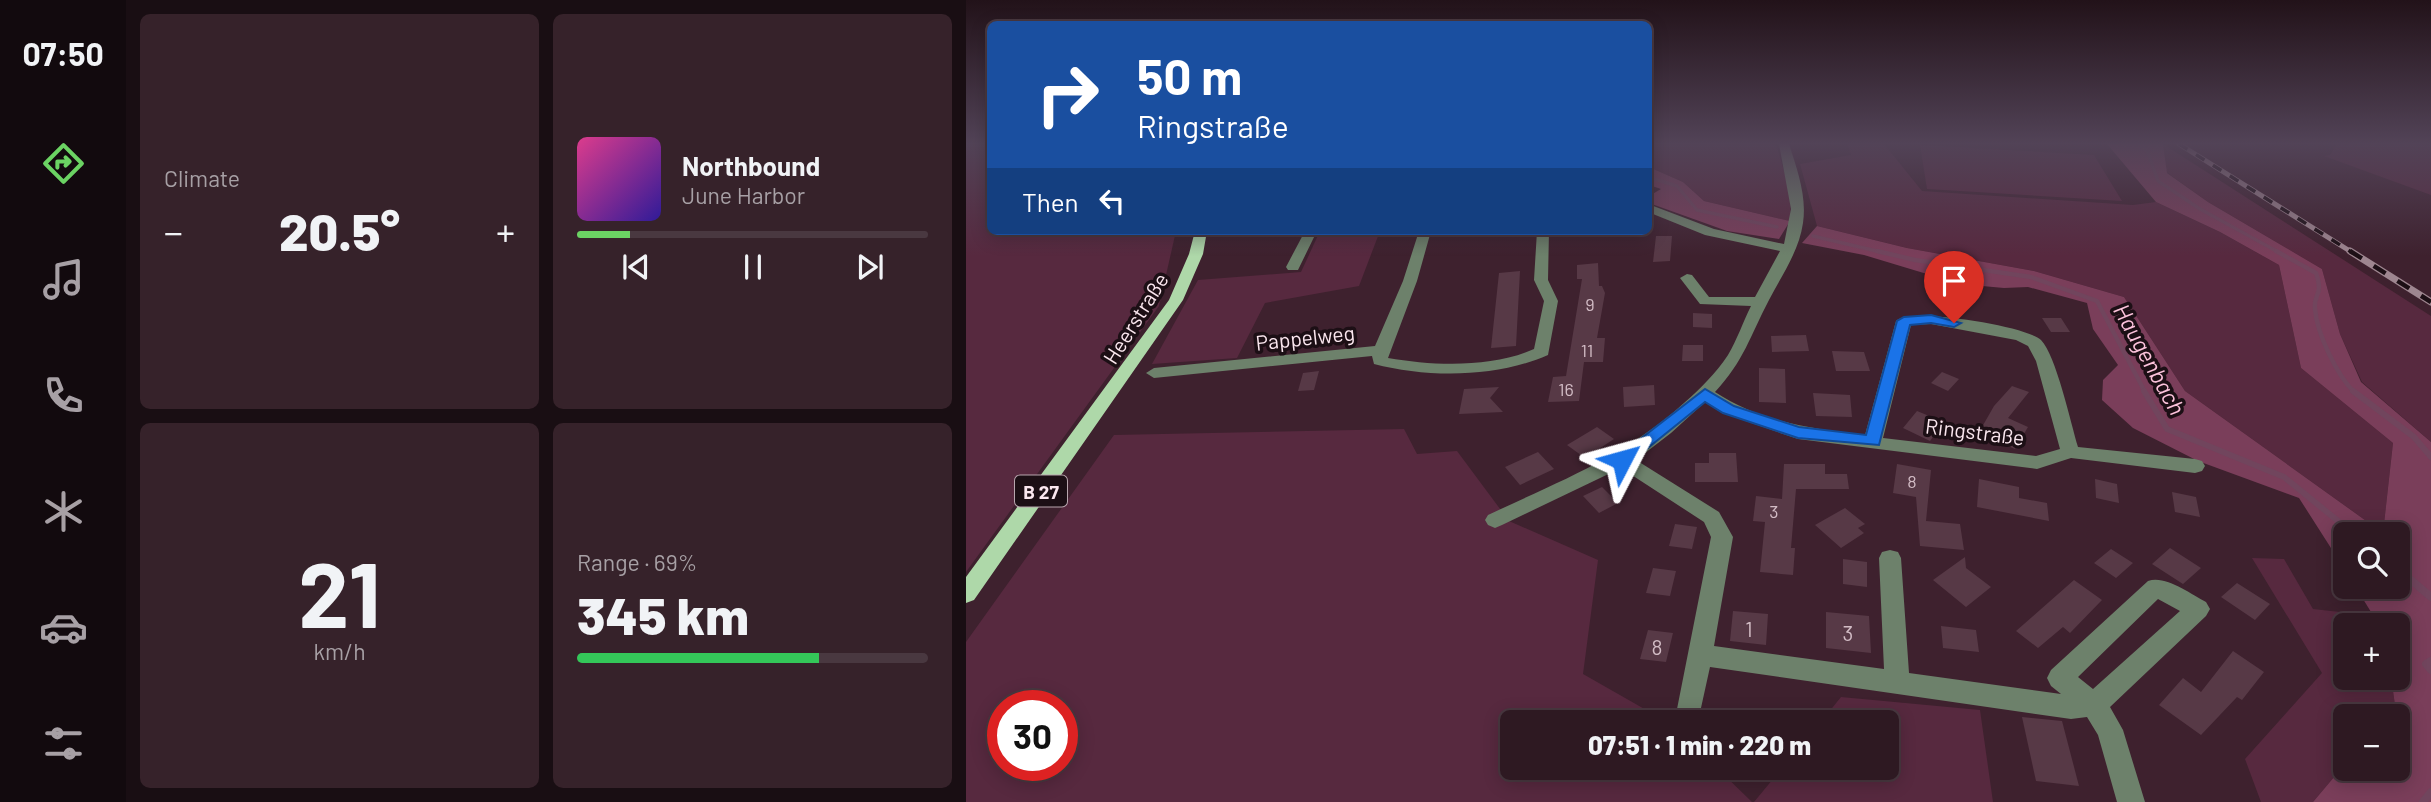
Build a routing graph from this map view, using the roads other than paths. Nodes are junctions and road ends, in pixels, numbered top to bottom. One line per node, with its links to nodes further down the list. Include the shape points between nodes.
1 (1795, 181): 7 (street, via 1798,225)
2 (1652, 210): 7 (street, via 1710,232)
3 (1200, 235): 20 (main road, Heerstraße / B 27, via 1176,300)
4 (1309, 235): 8 (street)
5 (1424, 235): 11 (street)
6 (1543, 235): 11 (street, Pappelweg, via 1541,280 1550,300 1542,352 1531,359 1469,366 1405,367 1380,360)
7 (1790, 248): 10 (street)
8 (1293, 267)
9 (1686, 278): 10 (street, via 1705,301)
10 (1760, 302): 13 (street, via 1733,360)
11 (1381, 350): 12 (street, Pappelweg)
12 (1154, 373)
13 (1705, 394): 14 (street, Ringstraße, via 1728,409 1798,433); 16 (street)
14 (1873, 441): 15 (street, Ringstraße, via 2037,463); 15 (street, via 1904,321 1931,319 2035,343 2045,361)
15 (2070, 452): 17 (street, Ringstraße)
16 (1622, 460): 18 (street); 21 (street, via 1712,517 1723,537)
17 (2195, 466)
18 (1495, 520)
19 (1891, 558): 22 (street)
20 (966, 594)
21 (1702, 655): 22 (street); 24 (street)
22 (1897, 682): 23 (street, via 2071,707)
23 (2094, 705): 23 (street, via 2188,618 2198,609 2156,587 2060,678); 25 (street, via 2110,730)
24 (1690, 709)
25 (2131, 802)

